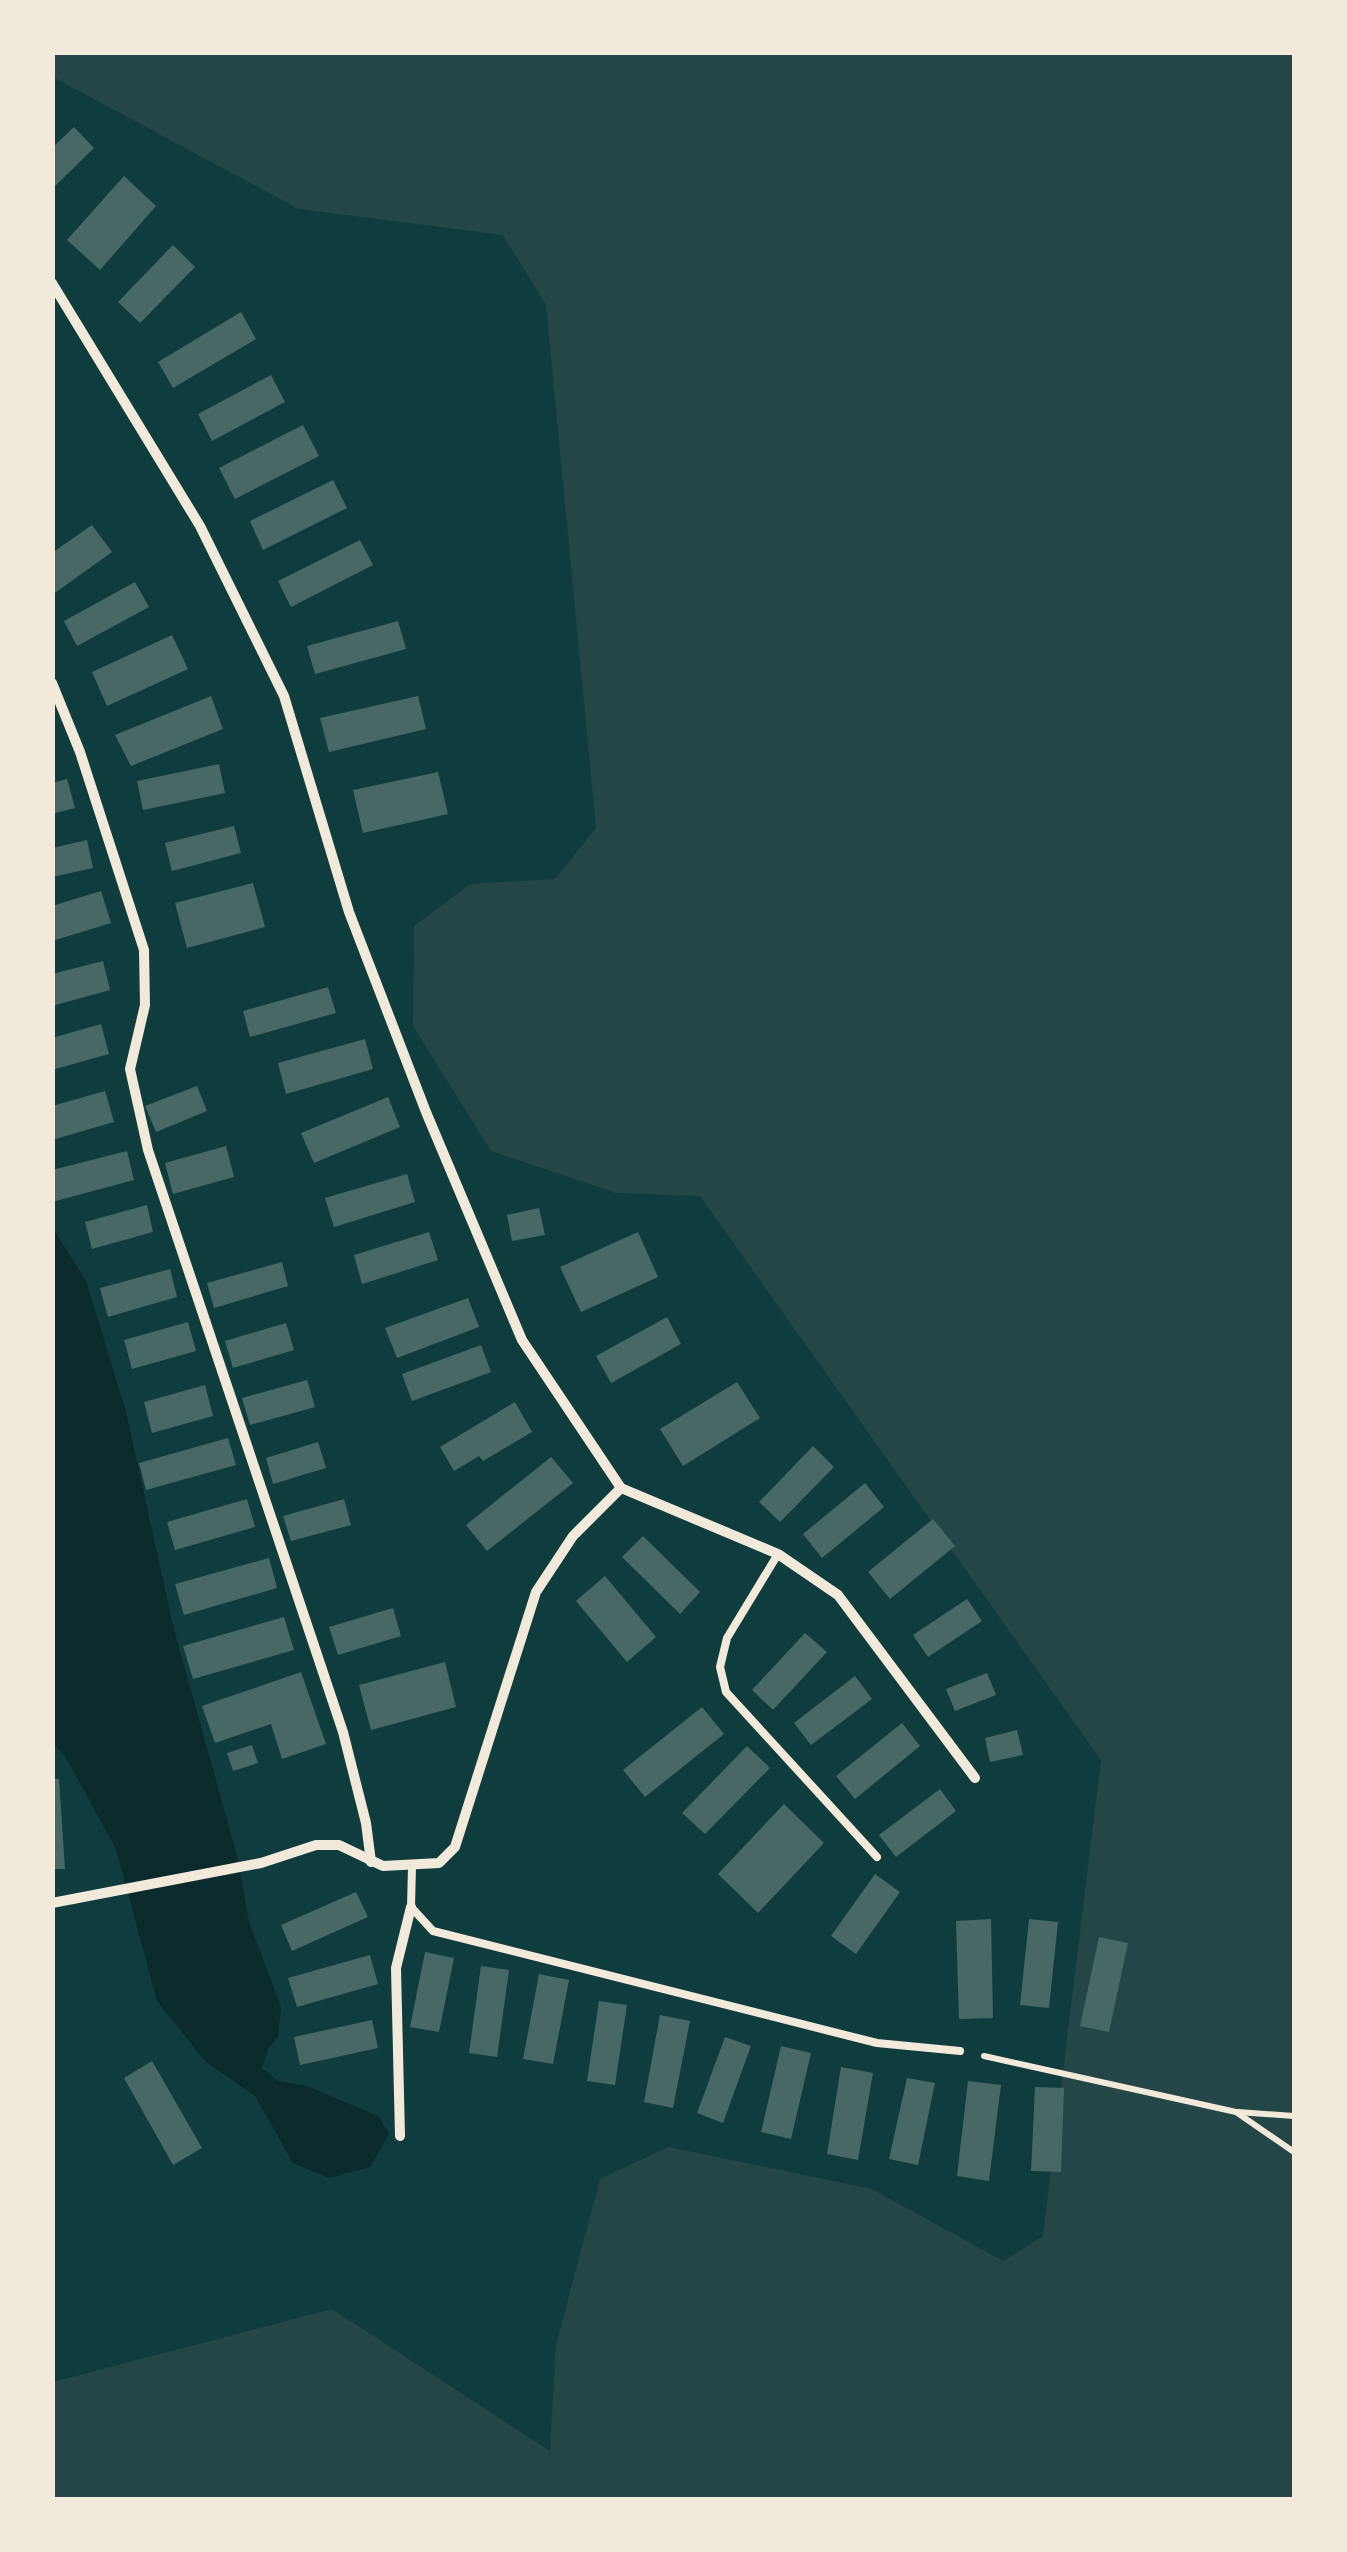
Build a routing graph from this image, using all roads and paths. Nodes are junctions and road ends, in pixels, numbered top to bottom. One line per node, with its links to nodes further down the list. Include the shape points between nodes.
1 (52, 283): 3 (street, via 200,526 284,696 348,912 522,1340)
2 (52, 683): 7 (street, via 144,950 145,1005 130,1069 148,1150 344,1732)
3 (621, 1488): 4 (street); 8 (street, via 574,1536 536,1592 455,1847 439,1863)
4 (778, 1554): 5 (street, via 838,1595); 6 (lane, via 727,1638 720,1667 726,1692)
5 (976, 1778)
6 (877, 1856)
7 (370, 1862): 8 (street); 9 (street, via 339,1845 316,1845 261,1863)
8 (412, 1867): 10 (lane)
9 (52, 1903)
10 (411, 1907): 11 (lane, via 433,1931 876,2043); 14 (street, via 396,1968)
11 (960, 2051): 12 (path)
12 (1236, 2112): 13 (path); 15 (path)
13 (1294, 2116)
14 (400, 2136)
15 (1294, 2152)

